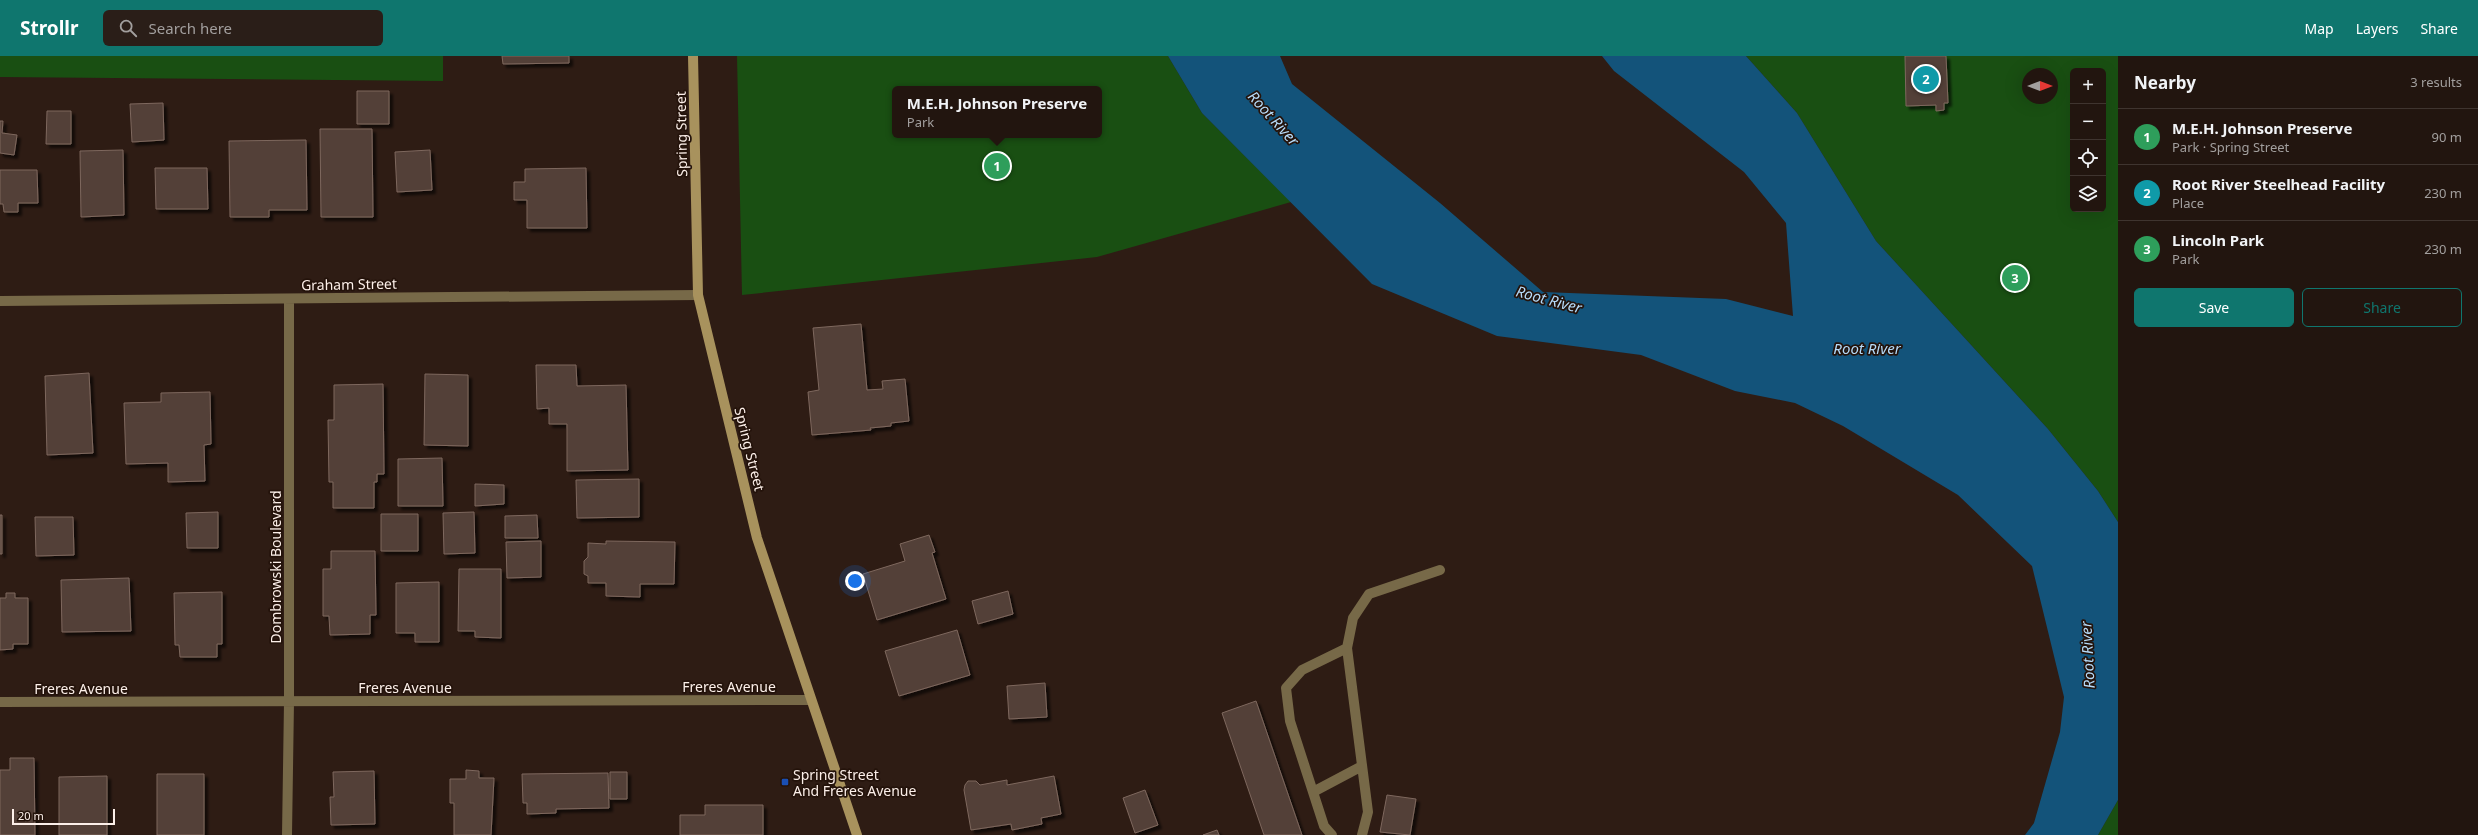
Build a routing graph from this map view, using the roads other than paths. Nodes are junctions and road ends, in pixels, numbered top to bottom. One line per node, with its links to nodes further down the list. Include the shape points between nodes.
1 (693, 56): 2 (main road, Spring Street)
2 (698, 295): 3 (street, Graham Street); 7 (main road, Spring Street, via 757,538)
3 (289, 299): 4 (street, Graham Street); 9 (street, Dombrowski Boulevard)
4 (0, 301)
5 (1440, 570): 6 (street, via 1369,594 1353,618)
6 (1347, 648): 10 (street); 11 (street, via 1302,670 1286,688 1290,721)
7 (811, 700): 9 (street, Freres Avenue); 13 (main road, Spring Street)
8 (0, 702): 9 (street, Freres Avenue)
9 (289, 702): 12 (street, Dombrowski Boulevard)
10 (1362, 766): 11 (street); 15 (street, via 1368,812)
11 (1313, 792): 14 (street, via 1324,826)
12 (287, 835)
13 (857, 835)
14 (1332, 835)
15 (1362, 835)

